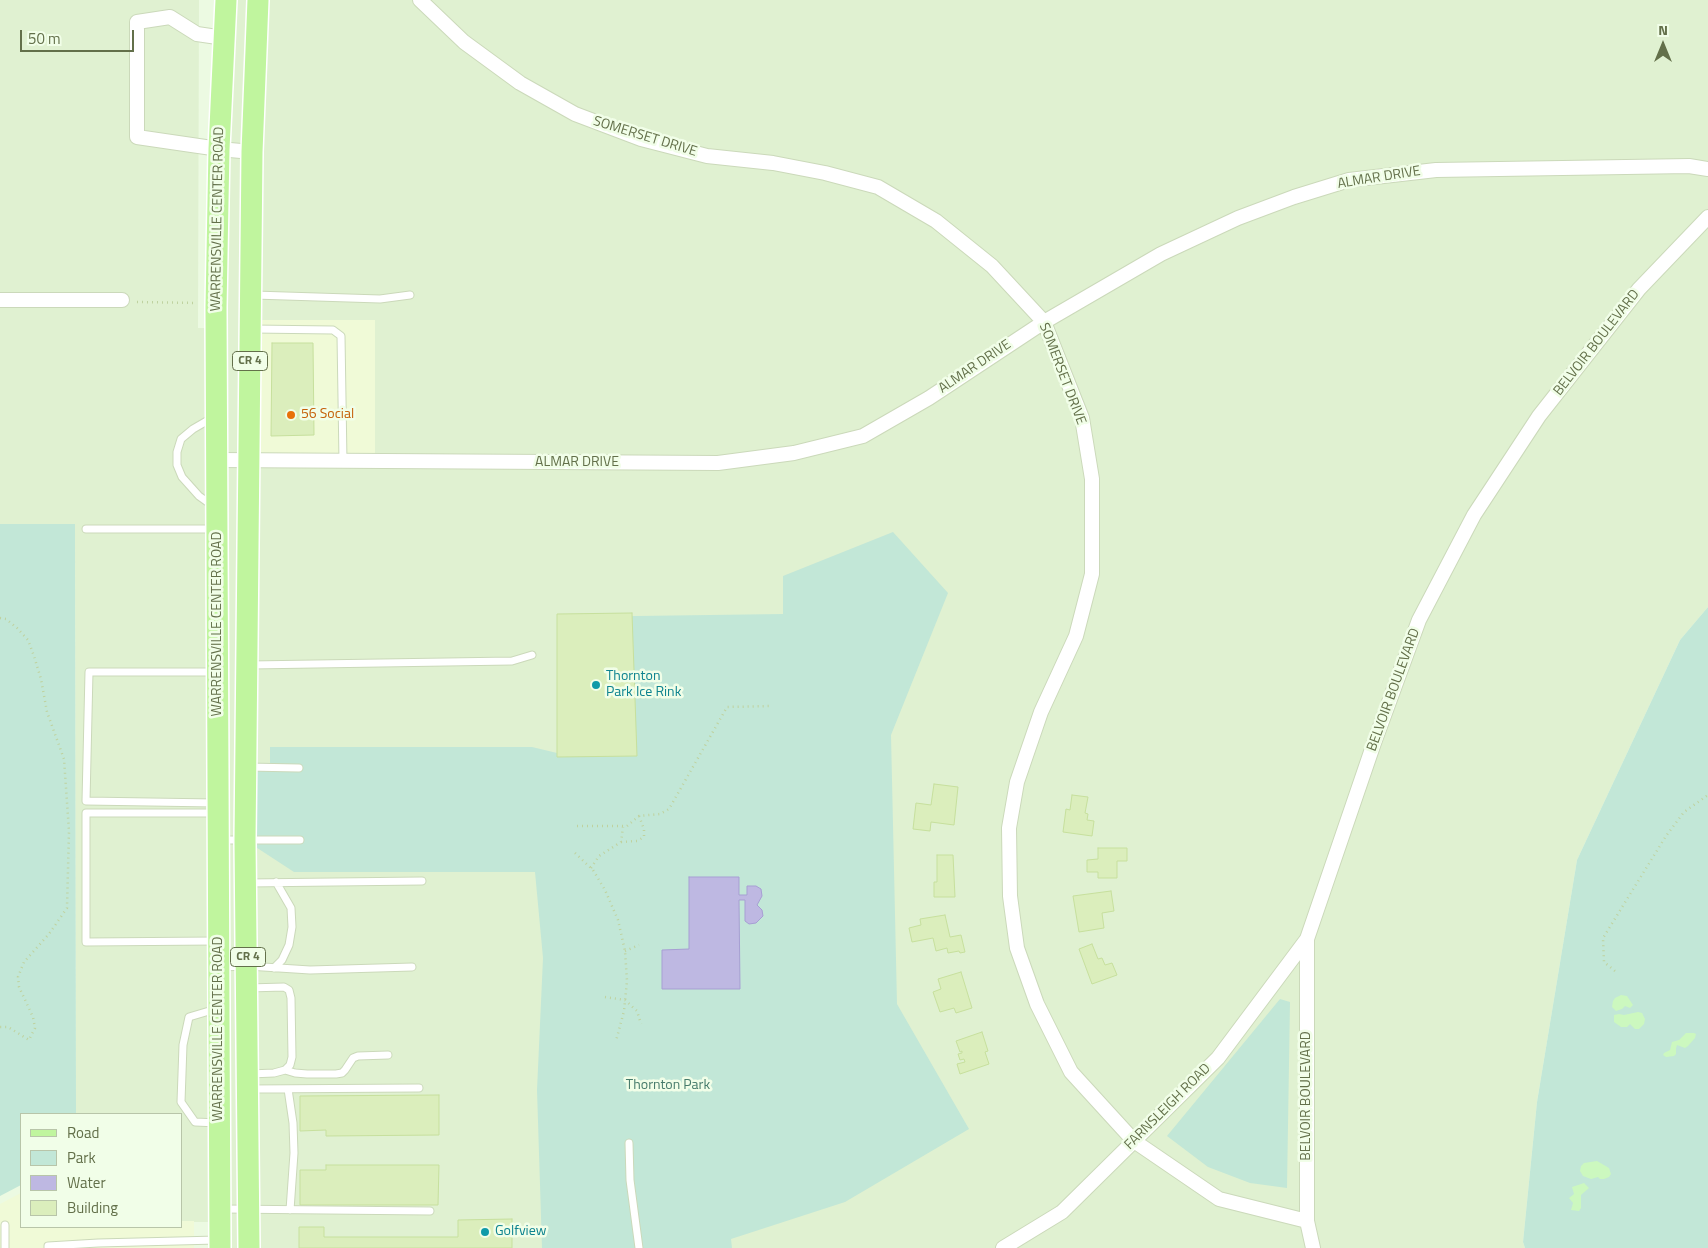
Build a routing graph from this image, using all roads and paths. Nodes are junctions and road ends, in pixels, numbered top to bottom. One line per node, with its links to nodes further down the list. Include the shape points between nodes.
1 (226, 0): 4 (main road, WARRENSVILLE CENTER ROAD)
2 (258, 0): 6 (main road, WARRENSVILLE CENTER ROAD / CR 4)
3 (420, 0): 15 (street, SOMERSET DRIVE, via 464,42 520,83 575,114 641,138 707,156 773,163 878,187 936,222 985,261)
4 (224, 38): 5 (main road, WARRENSVILLE CENTER ROAD); 5 (street, via 197,34 170,17 137,22 137,136)
5 (219, 149): 6 (street); 17 (main road, WARRENSVILLE CENTER ROAD)
6 (252, 152): 9 (main road, WARRENSVILLE CENTER ROAD / CR 4)
7 (1708, 169): 15 (street, ALMAR DRIVE, via 1689,166 1436,170 1349,180 1238,218 1162,254)
8 (1708, 217): 44 (street, BELVOIR BOULEVARD, via 1639,289 1592,348 1539,416 1474,515 1420,620)
9 (251, 295): 10 (lane, via 380,299); 16 (main road, WARRENSVILLE CENTER ROAD / CR 4)
10 (410, 295)
11 (0, 300): 12 (street)
12 (122, 300)
13 (137, 302): 14 (path)
14 (197, 303)
15 (1044, 322): 20 (street, ALMAR DRIVE, via 929,398 863,436 794,453 718,463); 66 (street, SOMERSET DRIVE, via 1082,418 1092,478 1092,574 1076,636 1040,712 1017,782 1009,828 1010,896 1017,948 1037,1004 1071,1072)
16 (250, 329): 19 (main road, WARRENSVILLE CENTER ROAD / CR 4); 20 (lane, via 333,330 341,336)
17 (217, 415): 18 (main road, WARRENSVILLE CENTER ROAD); 21 (lane, via 181,439 177,452 177,465 182,476)
18 (217, 460): 19 (street, ALMAR DRIVE); 21 (main road, WARRENSVILLE CENTER ROAD)
19 (249, 461): 20 (street, ALMAR DRIVE); 25 (main road, WARRENSVILLE CENTER ROAD / CR 4)
20 (343, 461)
21 (217, 519): 22 (lane); 26 (main road, WARRENSVILLE CENTER ROAD)
22 (86, 529)
23 (0, 618): 58 (path, via 18,628 28,640 34,656 47,712 64,759 69,831 68,908 24,962 18,977 35,1028 29,1040 8,1027)
24 (532, 655): 25 (lane, via 512,661)
25 (247, 665): 28 (main road, WARRENSVILLE CENTER ROAD / CR 4)
26 (218, 672): 31 (main road, WARRENSVILLE CENTER ROAD); 31 (lane, via 89,672 86,801 198,802)
27 (772, 706): 32 (path, via 727,707 669,809 660,814)
28 (246, 767): 29 (lane); 36 (main road, WARRENSVILLE CENTER ROAD / CR 4)
29 (299, 768)
30 (1708, 795): 52 (path, via 1684,812 1666,836 1603,938 1604,962)
31 (218, 808): 35 (main road, WARRENSVILLE CENTER ROAD); 45 (lane, via 86,813 86,942)
32 (639, 816): 34 (path); 38 (path, via 644,837 638,841)
33 (577, 826): 34 (path)
34 (623, 826): 38 (path)
35 (219, 840): 36 (lane); 45 (main road, WARRENSVILLE CENTER ROAD)
36 (245, 840): 37 (lane); 43 (main road, WARRENSVILLE CENTER ROAD / CR 4)
37 (300, 840)
38 (622, 842): 40 (path, via 599,856)
39 (574, 853): 40 (path)
40 (591, 868): 47 (path, via 618,920)
41 (422, 881): 42 (lane)
42 (276, 882): 43 (lane); 51 (lane, via 291,908 292,927 289,946)
43 (246, 883): 48 (main road, WARRENSVILLE CENTER ROAD / CR 4)
44 (1307, 939): 66 (street, FARNSLEIGH ROAD, via 1218,1058); 72 (street, BELVOIR BOULEVARD)
45 (219, 941): 49 (main road, WARRENSVILLE CENTER ROAD)
46 (639, 945): 47 (path)
47 (626, 950): 55 (path)
48 (248, 966): 49 (lane); 51 (lane); 53 (main road, WARRENSVILLE CENTER ROAD / CR 4)
49 (220, 967): 56 (main road, WARRENSVILLE CENTER ROAD)
50 (412, 967): 51 (lane)
51 (274, 968)
52 (1615, 971)
53 (248, 988): 61 (lane, via 284,987 289,990 292,1057); 62 (main road, WARRENSVILLE CENTER ROAD / CR 4)
54 (605, 997): 55 (path)
55 (625, 1000): 57 (path, via 638,1011); 59 (path)
56 (219, 1008): 65 (main road, WARRENSVILLE CENTER ROAD); 65 (lane, via 189,1017 183,1045 181,1102 195,1122)
57 (641, 1024)
58 (0, 1027)
59 (616, 1041)
60 (388, 1055): 61 (lane, via 358,1056 342,1073 336,1074)
61 (285, 1070): 62 (lane)
62 (248, 1081): 63 (lane); 69 (main road, WARRENSVILLE CENTER ROAD / CR 4)
63 (288, 1088): 64 (lane); 70 (lane, via 294,1153)
64 (419, 1088)
65 (220, 1123): 68 (main road, WARRENSVILLE CENTER ROAD)
66 (1134, 1141): 72 (street, SOMERSET DRIVE, via 1218,1198); 80 (street, FARNSLEIGH ROAD, via 1062,1212)
67 (629, 1143): 79 (lane, via 630,1180)
68 (220, 1209): 69 (lane); 74 (main road, WARRENSVILLE CENTER ROAD)
69 (249, 1210): 70 (lane); 78 (main road, WARRENSVILLE CENTER ROAD / CR 4)
70 (290, 1210): 71 (lane)
71 (430, 1211)
72 (1307, 1221): 81 (street, BELVOIR BOULEVARD)
73 (5, 1225): 76 (lane)
74 (220, 1244): 75 (lane)
75 (184, 1245): 77 (lane, via 98,1243)
76 (5, 1248)
77 (48, 1248)
78 (249, 1248)
79 (639, 1248)
80 (1002, 1248)
81 (1313, 1248)

